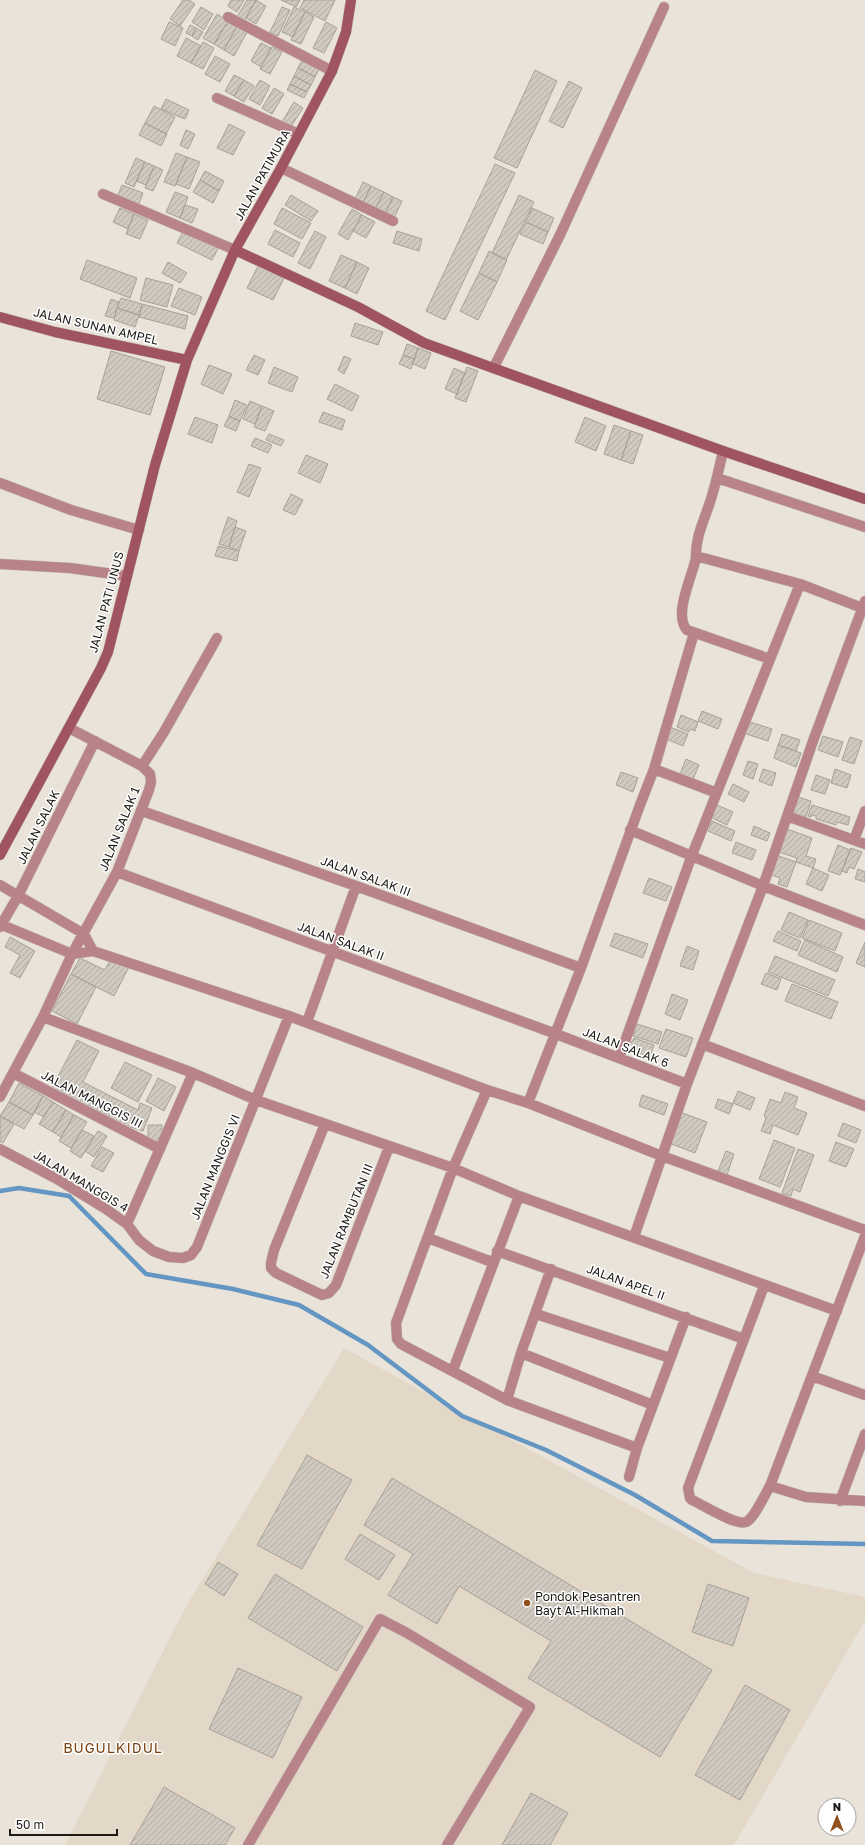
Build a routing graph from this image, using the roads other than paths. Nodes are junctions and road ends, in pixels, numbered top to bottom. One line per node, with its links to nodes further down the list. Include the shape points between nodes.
1 (352, 0): 4 (main road, JALAN PATIMURA, via 346,32)
2 (664, 7): 13 (street, via 560,235)
3 (228, 16): 4 (street)
4 (332, 71): 6 (main road, JALAN PATIMURA)
5 (217, 98): 6 (street)
6 (299, 134): 7 (main road, JALAN PATIMURA)
7 (281, 168): 9 (street); 10 (main road, JALAN PATIMURA)
8 (103, 194): 10 (street)
9 (393, 221)
10 (235, 250): 12 (main road, JALAN PATIMURA); 13 (main road, via 358,306 424,343)
11 (0, 317): 12 (main road, JALAN SUNAN AMPEL, via 55,332)
12 (187, 360): 19 (main road, JALAN PATI UNUS, via 155,465)
13 (494, 367): 14 (main road)
14 (724, 451): 15 (street); 17 (main road)
15 (717, 478): 18 (street); 20 (street, via 698,536)
16 (0, 483): 19 (street, via 71,510)
17 (865, 499)
18 (865, 526)
19 (139, 530): 22 (main road, JALAN PATI UNUS)
20 (696, 556): 23 (street); 25 (street, via 681,614 684,627)
21 (0, 564): 22 (street, via 76,568)
22 (127, 576): 28 (main road, JALAN PATI UNUS, via 108,652)
23 (800, 584): 24 (street); 27 (street)
24 (864, 606): 35 (street)
25 (694, 633): 27 (street); 31 (street)
26 (217, 638): 30 (street)
27 (770, 659): 32 (street)
28 (73, 730): 29 (street); 40 (main road, JALAN PATI UNUS)
29 (91, 739): 30 (street); 45 (street, JALAN SALAK)
30 (142, 766): 34 (street, JALAN SALAK 1, via 151,777)
31 (654, 769): 32 (street); 36 (street)
32 (717, 793): 39 (street)
33 (865, 810): 37 (street)
34 (142, 811): 41 (street, JALAN SALAK 1); 43 (street, JALAN SALAK III)
35 (787, 816): 37 (street); 44 (street)
36 (630, 830): 39 (street); 52 (street)
37 (854, 840): 38 (street)
38 (865, 844)
39 (692, 855): 44 (street); 58 (street)
40 (0, 856)
41 (117, 872): 48 (street, JALAN SALAK 1); 50 (street, JALAN SALAK II)
42 (0, 886): 45 (street)
43 (356, 886): 50 (street); 52 (street, JALAN SALAK III)
44 (763, 886): 47 (street); 57 (street)
45 (14, 894): 46 (street, JALAN SALAK); 48 (street)
46 (0, 925): 51 (street)
47 (865, 925)
48 (84, 934): 49 (street); 51 (street, JALAN SALAK 1)
49 (93, 951): 51 (street); 54 (street)
50 (333, 952): 55 (street); 56 (street, JALAN SALAK II)
51 (72, 954): 53 (street, JALAN SALAK 1)
52 (581, 968): 56 (street)
53 (43, 1016): 59 (street, JALAN SALAK 1); 60 (street)
54 (289, 1016): 55 (street); 64 (street, JALAN MANGGIS VI)
55 (307, 1022): 62 (street)
56 (556, 1034): 58 (street, JALAN SALAK 6); 65 (street)
57 (702, 1044): 61 (street); 66 (street)
58 (619, 1058): 61 (street, JALAN SALAK 6)
59 (13, 1073): 63 (street, JALAN SALAK 1); 70 (street, JALAN MANGGIS III)
60 (193, 1073): 64 (street); 70 (street)
61 (687, 1084): 71 (street)
62 (487, 1090): 65 (street); 72 (street)
63 (0, 1097)
64 (256, 1100): 67 (street); 74 (street, JALAN MANGGIS VI, via 197,1247 191,1255 183,1258 169,1257 153,1251 139,1240)
65 (528, 1103): 71 (street)
66 (865, 1106)
67 (325, 1124): 68 (street); 68 (street, JALAN RAMBUTAN III, via 271,1263 271,1268 276,1273 322,1295 329,1293 336,1285)
68 (389, 1147): 72 (street)
69 (0, 1149): 74 (street, JALAN MANGGIS 4, via 57,1179)
70 (160, 1149): 74 (street)
71 (662, 1156): 75 (street); 77 (street)
72 (453, 1168): 73 (street); 78 (street)
73 (519, 1196): 77 (street); 79 (street)
74 (127, 1224)
75 (865, 1230)
76 (865, 1236): 83 (street)
77 (634, 1237): 82 (street)
78 (428, 1238): 80 (street); 89 (street, via 396,1323 395,1332 401,1344)
79 (497, 1251): 80 (street); 81 (street, JALAN APEL II)
80 (492, 1262): 89 (street)
81 (551, 1269): 84 (street); 85 (street, JALAN APEL II)
82 (764, 1286): 83 (street); 86 (street)
83 (836, 1311): 90 (street)
84 (536, 1314): 87 (street); 88 (street)
85 (686, 1317): 86 (street, JALAN APEL II); 88 (street)
86 (744, 1339): 97 (street, via 688,1493 692,1500 742,1523 752,1517)
87 (521, 1354): 92 (street); 93 (street)
88 (670, 1358): 93 (street)
89 (453, 1370): 92 (street)
90 (812, 1376): 91 (street); 97 (street)
91 (865, 1395)
92 (508, 1400): 95 (street)
93 (653, 1405): 95 (street)
94 (865, 1434): 98 (street)
95 (636, 1448): 96 (street)
96 (629, 1477)
97 (770, 1486): 98 (street, via 806,1497)
98 (840, 1501): 99 (street)
99 (865, 1501)
100 (248, 1845): 101 (street, via 380,1619 530,1707)
101 (447, 1845)

